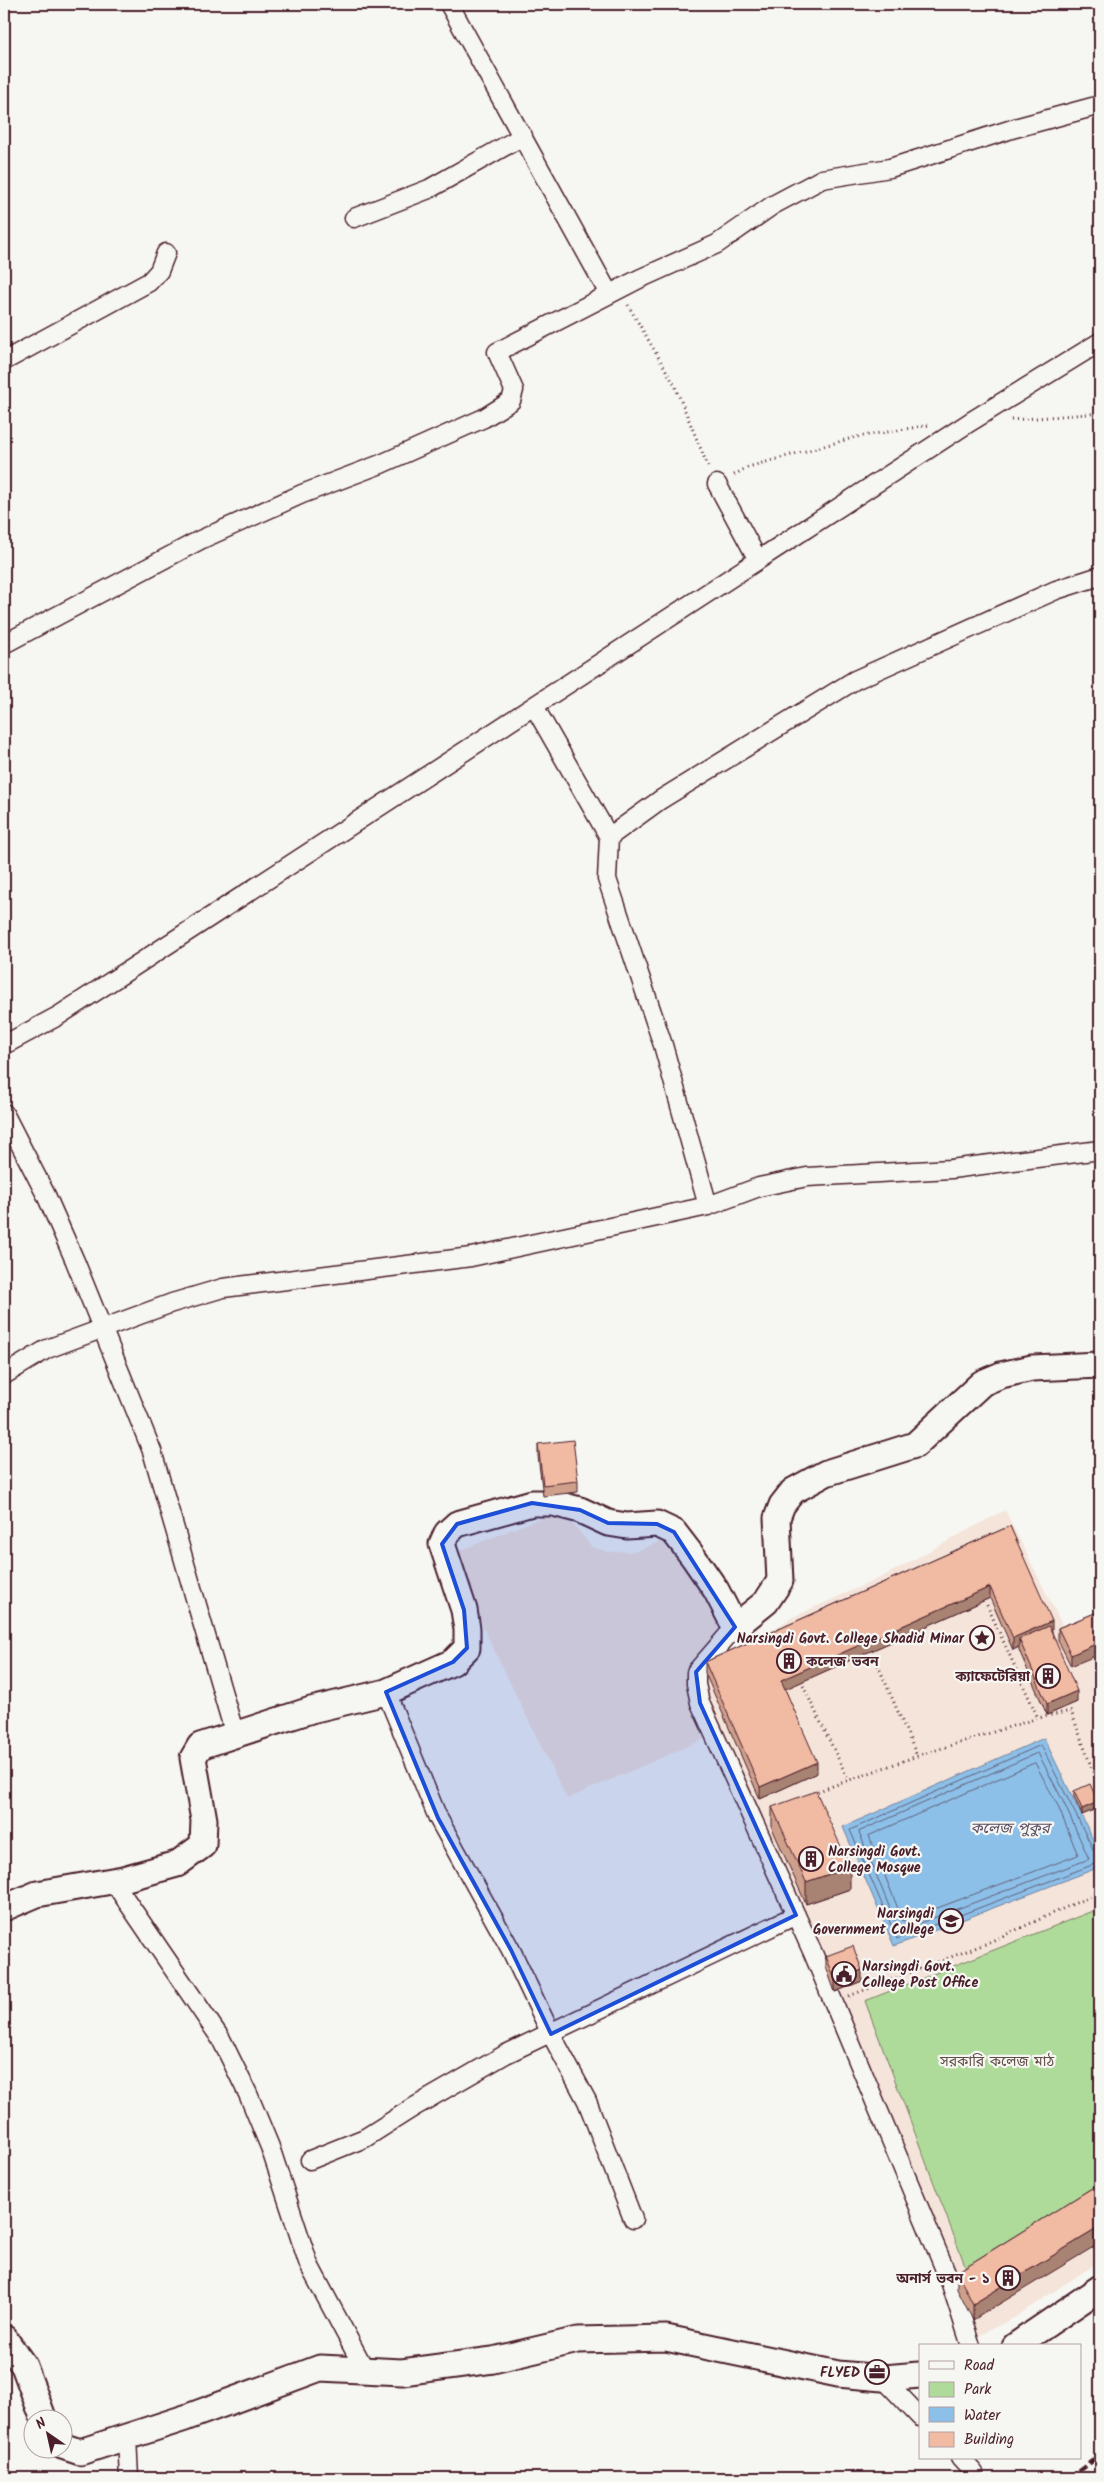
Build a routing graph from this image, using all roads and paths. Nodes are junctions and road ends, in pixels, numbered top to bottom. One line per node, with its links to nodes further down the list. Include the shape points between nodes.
1 (449, 4): 3 (street)
2 (1100, 105): 6 (street, via 890,168 822,179 773,205 717,244)
3 (523, 136): 4 (street, via 429,189); 6 (street)
4 (354, 218)
5 (166, 253): 8 (street, via 160,271 149,282)
6 (614, 292): 12 (path, via 674,384); 15 (street, via 497,352 514,390 511,401 484,418 200,540)
7 (1100, 342): 13 (street)
8 (4, 361)
9 (1100, 414): 10 (path)
10 (1006, 420)
11 (932, 424): 12 (path, via 856,437 748,467)
12 (717, 484): 13 (street)
13 (758, 560): 16 (street)
14 (1100, 576): 17 (street, via 1056,590 855,680 660,800)
15 (4, 644)
16 (534, 706): 17 (street); 18 (street, via 58,1016)
17 (609, 837): 21 (street, via 607,879 663,1045)
18 (4, 1045)
19 (4, 1113): 22 (street, via 46,1194)
20 (1100, 1150): 21 (street, via 951,1169 807,1176 759,1187)
21 (708, 1206): 22 (street, via 471,1257 223,1288)
22 (102, 1327): 24 (street, via 47,1348); 31 (street, via 152,1451)
23 (1100, 1365): 26 (street, via 1032,1368 982,1383 915,1446 826,1473 793,1491 777,1518 780,1581 766,1602)
24 (4, 1375)
25 (987, 1605): 30 (path)
26 (735, 1627): 29 (street, via 716,1590 674,1532 657,1524 627,1526 608,1523 580,1510 553,1503 532,1503 457,1524 447,1532 442,1544 464,1610 467,1648 453,1662); 39 (street, via 696,1672 700,1703)
27 (874, 1656): 32 (path)
28 (803, 1686): 33 (path)
29 (386, 1692): 31 (street, via 311,1710); 41 (street, via 438,1818 511,1950)
30 (1038, 1718): 32 (path); 34 (path, via 1071,1711)
31 (235, 1735): 36 (street, via 200,1746 193,1758 204,1820 203,1844 177,1864)
32 (917, 1756): 33 (path)
33 (848, 1779): 35 (path)
34 (1100, 1791)
35 (805, 1796)
36 (113, 1881): 38 (street, via 37,1894); 48 (street, via 221,2039 270,2147 309,2265)
37 (1100, 1892): 40 (path, via 985,1944)
38 (4, 1908)
39 (796, 1915): 40 (street); 41 (street)
40 (832, 2002): 46 (street, via 951,2284)
41 (551, 2034): 42 (street, via 506,2054 365,2138); 43 (street, via 588,2101)
42 (310, 2160)
43 (633, 2219)
44 (1100, 2288): 47 (street)
45 (4, 2338): 51 (street, via 24,2366)
46 (970, 2344)
47 (1018, 2344)
48 (365, 2370): 50 (street, via 402,2372 493,2360 578,2340 666,2338 838,2374); 53 (street, via 320,2368)
49 (919, 2375): 50 (street)
50 (883, 2378): 52 (street)
51 (40, 2410)
52 (919, 2416)
53 (127, 2437): 54 (street, via 80,2452); 57 (street)
54 (72, 2449)
55 (962, 2460): 56 (street)
56 (974, 2473)
57 (129, 2478)

